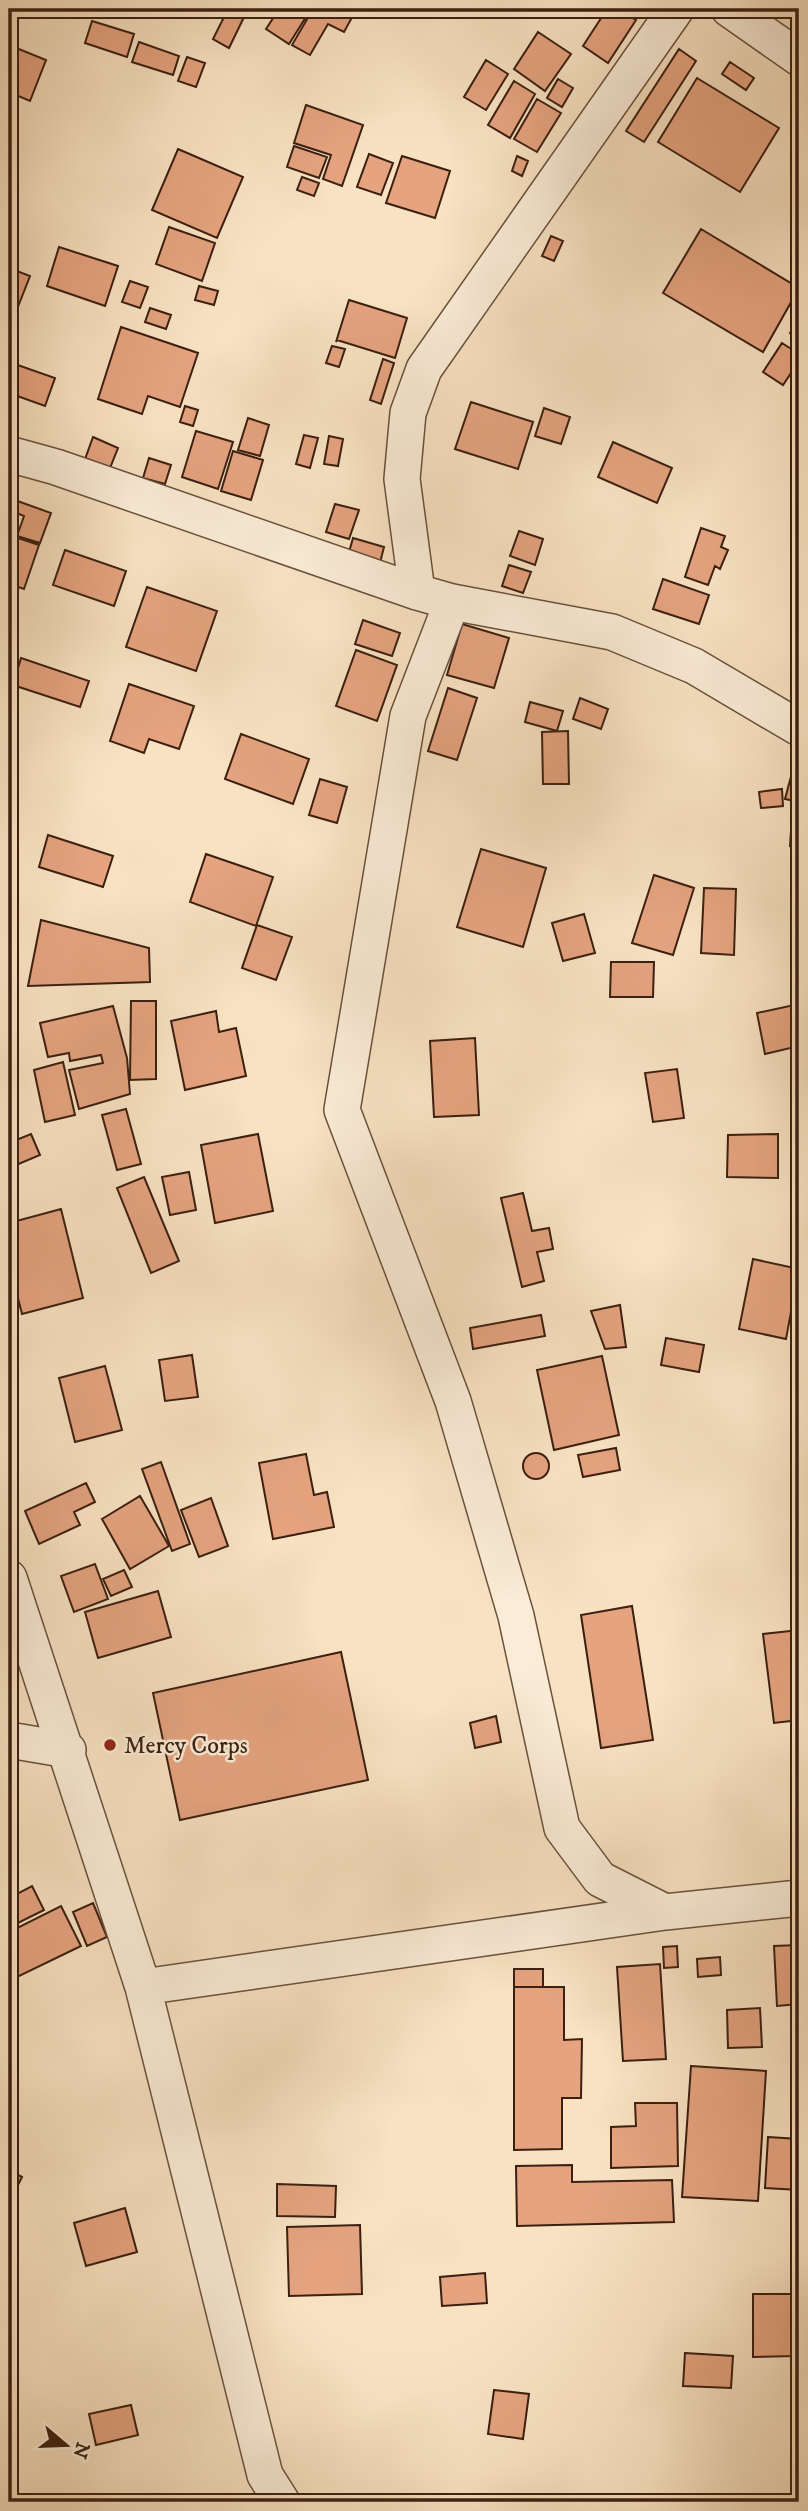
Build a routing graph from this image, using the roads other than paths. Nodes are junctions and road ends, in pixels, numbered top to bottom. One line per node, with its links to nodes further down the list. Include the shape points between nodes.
1 (676, 9): 5 (street, via 424,369 408,413 402,479)
2 (730, 9): 3 (street)
3 (799, 58)
4 (9, 454): 5 (street)
5 (417, 592): 6 (street)
6 (452, 602): 7 (street, via 612,632 694,666); 12 (street, via 408,716 342,1110 453,1401 516,1616 562,1828 600,1879)
7 (799, 727)
8 (9, 1578): 10 (street)
9 (9, 1740): 10 (street)
10 (68, 1750): 13 (street)
11 (799, 1898): 12 (street)
12 (665, 1912): 13 (street)
13 (143, 1987): 14 (street, via 265,2475)
14 (282, 2502)

